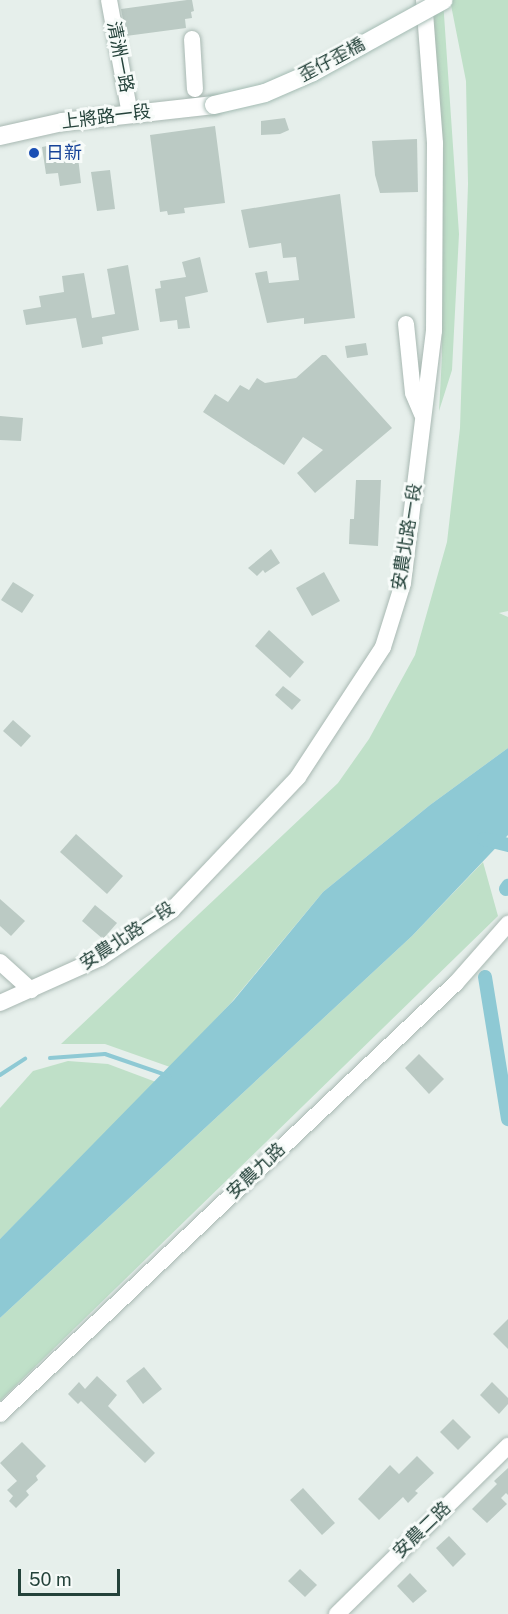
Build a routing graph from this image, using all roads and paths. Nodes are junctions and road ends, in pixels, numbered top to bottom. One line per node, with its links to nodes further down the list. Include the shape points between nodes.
1 (109, 0): 7 (street, 清洲一路)
2 (424, 0): 10 (street, 安農北路一段, via 435,143 434,331)
3 (444, 0): 6 (main road, 歪仔歪橋, bridge, via 313,72 265,93)
4 (192, 39): 5 (street)
5 (195, 89)
6 (214, 105): 7 (main road, 上將路一段)
7 (130, 114): 8 (main road, 上將路一段, via 62,122)
8 (0, 136)
9 (406, 324): 10 (street, via 413,393)
10 (422, 415): 13 (street, 安農北路一段, via 403,583 383,647 298,777 172,910 100,958)
11 (508, 924): 15 (street, 安農九路, via 456,983)
12 (0, 962): 13 (street)
13 (31, 990): 14 (street, 安農北路一段)
14 (0, 1003)
15 (0, 1414)
16 (508, 1446): 17 (street, 安農二路)
17 (337, 1614)

